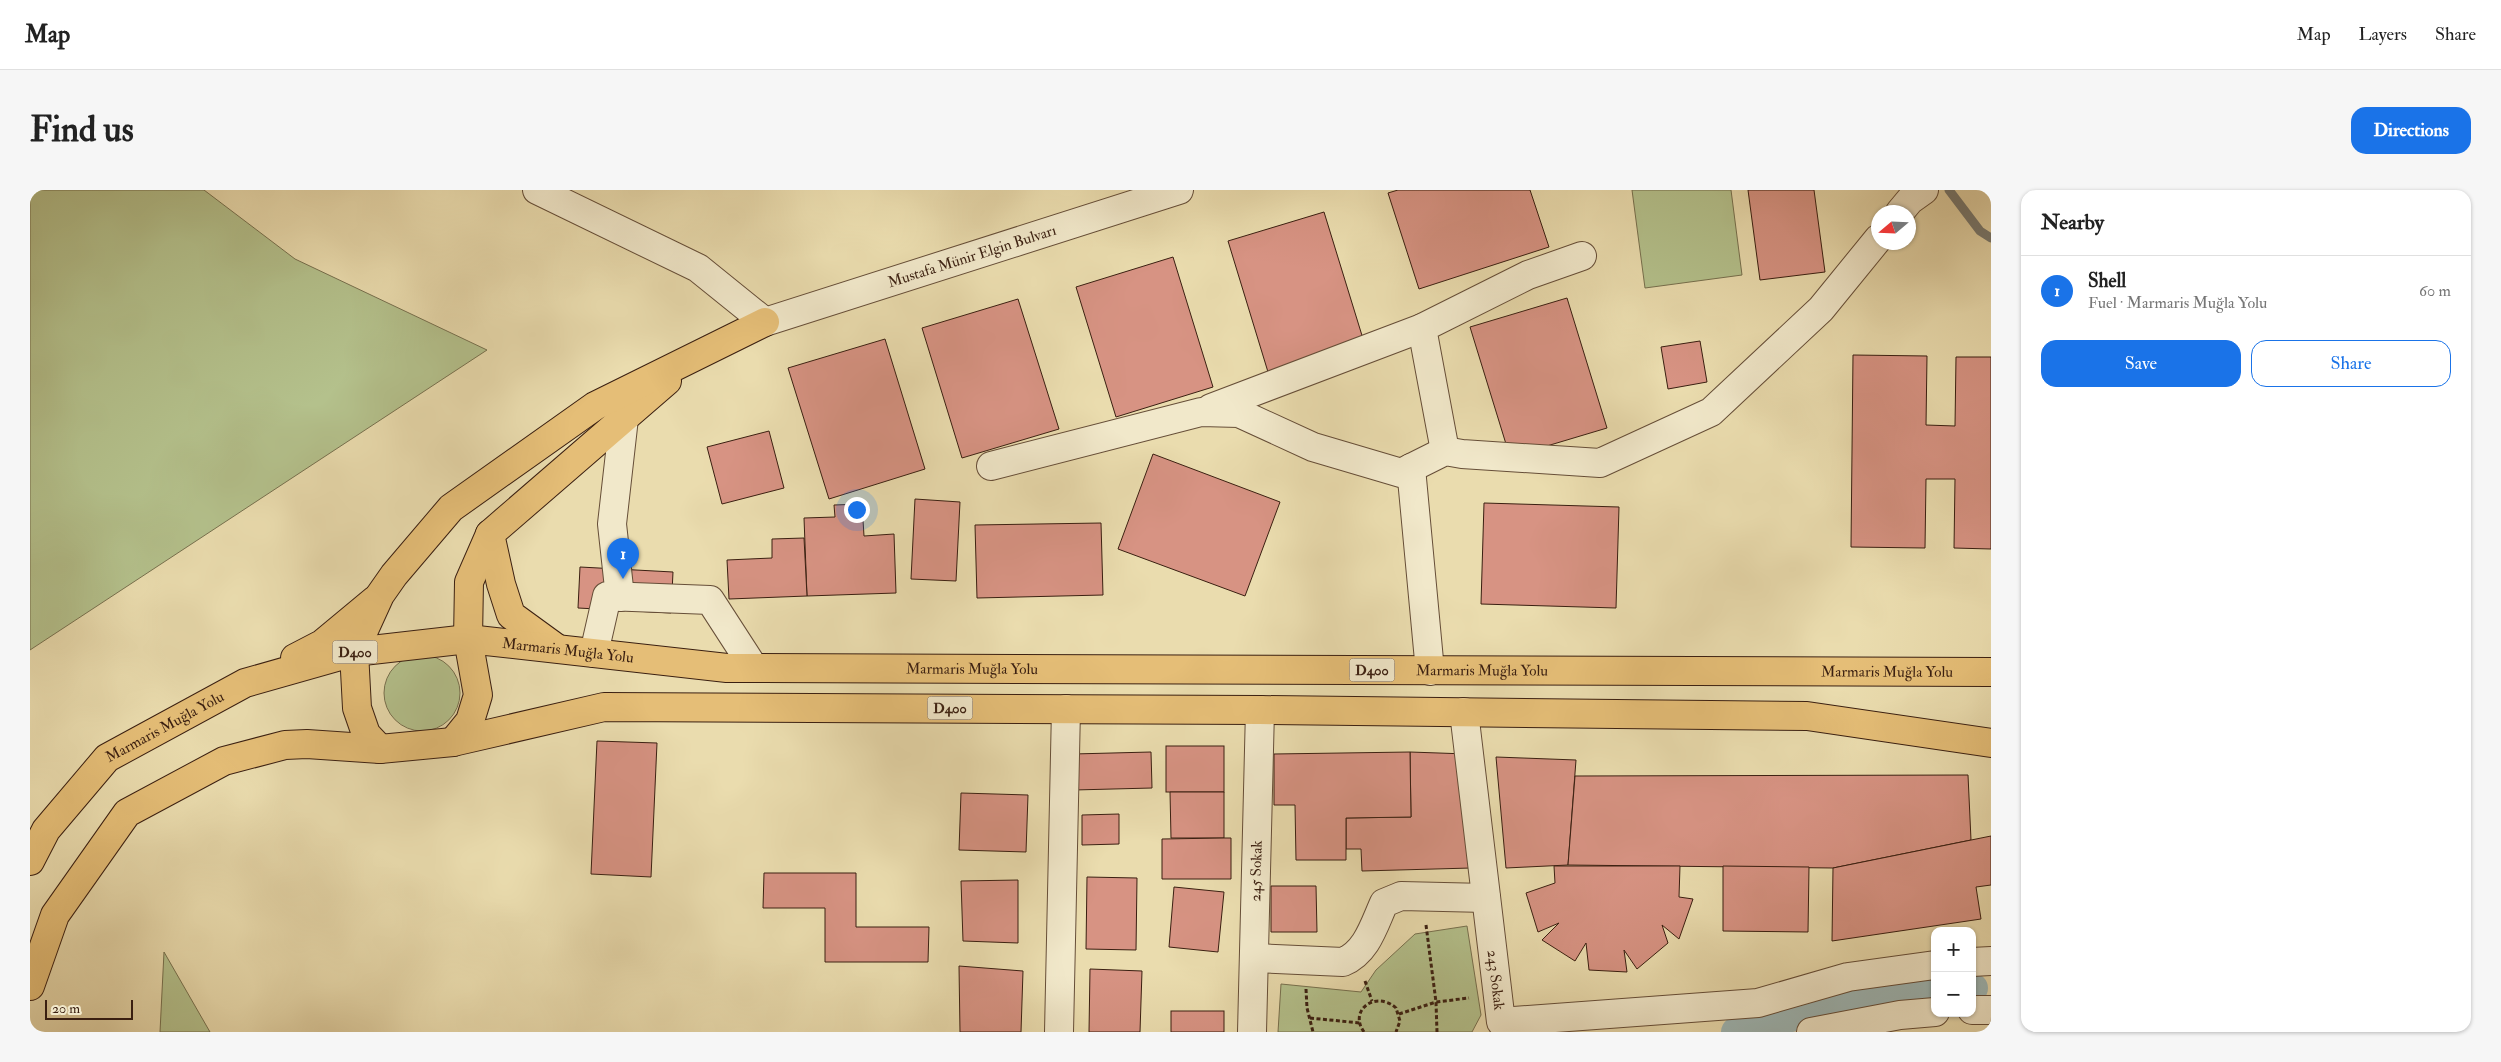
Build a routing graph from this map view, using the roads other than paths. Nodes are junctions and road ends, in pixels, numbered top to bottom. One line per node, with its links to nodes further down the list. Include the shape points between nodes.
1 (537, 190): 7 (street, via 698,268)
2 (1179, 190): 7 (street, Mustafa Münir Elgin Bulvarı)
3 (1924, 190): 4 (street)
4 (1906, 205)
5 (1871, 248): 12 (street, via 1821,309 1711,412 1600,463)
6 (1582, 256): 8 (street, via 1528,275)
7 (765, 322): 9 (highway)
8 (1422, 328): 10 (street); 12 (street)
9 (697, 356): 11 (highway); 16 (highway, via 595,406 451,508)
10 (1201, 412): 13 (street); 14 (street, via 1239,413 1313,447 1401,473)
11 (624, 418): 15 (highway); 17 (street, via 612,524)
12 (1445, 451): 14 (street)
13 (991, 466)
14 (1410, 468): 23 (street)
15 (490, 534): 18 (highway, via 469,582); 19 (highway, via 511,615)
16 (380, 595): 20 (highway); 25 (highway, via 322,644)
17 (620, 597): 21 (street, via 607,596); 22 (street, via 710,600)
18 (468, 639): 19 (highway, Marmaris Muğla Yolu / D400); 20 (highway, Marmaris Muğla Yolu / D400); 29 (highway, via 478,694 470,721)
19 (557, 648): 21 (highway, Marmaris Muğla Yolu / D400)
20 (354, 652): 25 (highway, Marmaris Muğla Yolu / D400); 31 (highway, via 357,708 366,734)
21 (594, 653): 22 (highway, Marmaris Muğla Yolu / D400, via 727,668)
22 (754, 668): 23 (highway, Marmaris Muğla Yolu / D400)
23 (1430, 670): 24 (highway, Marmaris Muğla Yolu / D400)
24 (1991, 672)
25 (245, 683): 32 (highway, Marmaris Muğla Yolu / D400, via 107,758 46,830)
26 (1066, 709): 27 (highway, D400); 29 (highway, D400, via 604,707); 43 (street)
27 (1260, 710): 28 (highway, D400); 34 (street, 245 Sokak)
28 (1464, 712): 30 (highway, D400, via 1807,716); 33 (street, 243 Sokak)
29 (453, 742): 31 (highway, D400)
30 (1991, 743)
31 (380, 749): 38 (highway, D400, via 285,745 224,761 127,813 55,915)
32 (30, 861)
33 (1486, 898): 34 (street, via 1401,896 1384,903 1366,942 1352,959 1344,962); 42 (street, 243 Sokak, via 1497,995)
34 (1254, 958): 44 (street, 245 Sokak)
35 (1991, 961): 36 (street)
36 (1976, 962)
37 (1931, 966): 42 (street, 243 Sokak, via 1848,977 1758,1003)
38 (30, 986)
39 (1976, 1010): 40 (street)
40 (1991, 1010)
41 (1931, 1012): 45 (street)
42 (1497, 1027)
43 (1059, 1032)
44 (1252, 1032)
45 (1811, 1032)

